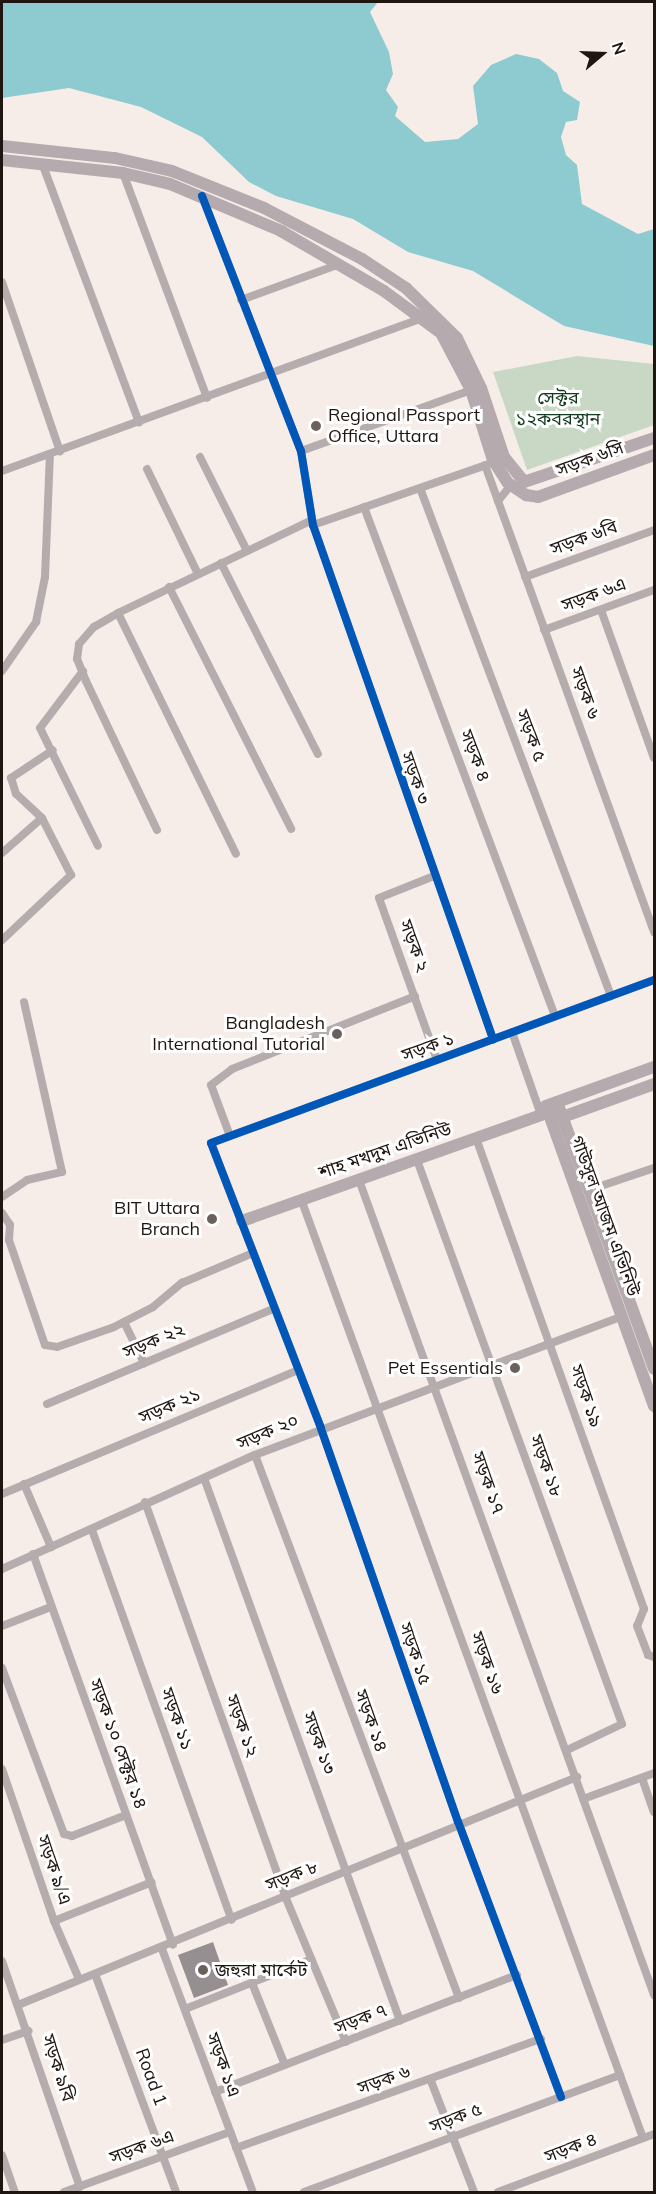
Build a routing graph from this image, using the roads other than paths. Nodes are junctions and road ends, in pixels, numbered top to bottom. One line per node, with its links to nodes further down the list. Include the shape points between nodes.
1 (2, 146): 23 (street, via 115,158 172,171 244,199 362,259 406,288 457,338 504,457)
2 (2, 160): 3 (street)
3 (42, 163): 4 (street); 13 (street)
4 (123, 173): 5 (street); 12 (street)
5 (202, 196): 6 (street); 8 (street, সড়ক ৩)
6 (341, 264): 8 (street); 9 (street)
7 (2, 282): 15 (street)
8 (241, 300): 10 (street, সড়ক ৩)
9 (424, 317): 10 (street); 11 (street, via 441,333)
10 (271, 375): 12 (street); 16 (street, সড়ক ৩)
11 (471, 390): 16 (street); 20 (street)
12 (207, 398): 13 (street)
13 (139, 422): 15 (street)
14 (652, 438): 18 (street); 23 (street, সড়ক ৬সি)
15 (60, 451): 17 (street)
16 (301, 451): 27 (street, সড়ক ৩)
17 (50, 454): 22 (street); 38 (street, via 45,577 36,622)
18 (654, 454): 23 (street, সড়ক ৬সি, via 538,497)
19 (200, 457): 29 (street)
20 (489, 463): 23 (street); 24 (street); 25 (street, সড়ক ৬)
21 (147, 469): 31 (street)
22 (2, 471)
23 (522, 485): 25 (street)
24 (420, 488): 26 (street); 54 (street, সড়ক ৫)
25 (498, 501): 32 (street, সড়ক ৬)
26 (364, 507): 27 (street); 56 (street, সড়ক ৪)
27 (313, 522): 29 (street); 49 (street, সড়ক ৩)
28 (654, 530): 32 (street, সড়ক ৬বি)
29 (246, 551): 30 (street)
30 (222, 563): 31 (street); 41 (street)
31 (198, 574): 33 (street)
32 (525, 577): 37 (street, সড়ক ৬)
33 (169, 587): 36 (street); 44 (street)
34 (654, 590): 35 (street, সড়ক ৬এ)
35 (601, 610): 37 (street, সড়ক ৬এ); 42 (street)
36 (118, 613): 39 (street, via 94,627 79,644 77,659); 48 (street)
37 (544, 630): 50 (street, সড়ক ৬)
38 (2, 671)
39 (83, 671): 40 (street, via 40,726); 45 (street)
40 (53, 750): 43 (street, via 11,778 16,794); 46 (street)
41 (318, 754)
42 (654, 758)
43 (42, 818): 47 (street); 51 (street, via 71,875)
44 (291, 829)
45 (157, 830)
46 (98, 846)
47 (2, 853)
48 (236, 854)
49 (434, 876): 53 (street, সড়ক ২, via 380,898); 58 (street, সড়ক ৩)
50 (654, 932)
51 (2, 940)
52 (654, 980): 54 (street, সড়ক ১)
53 (415, 996): 59 (street, সড়ক ২); 63 (street, via 232,1069 211,1085)
54 (610, 996): 56 (street, সড়ক ১)
55 (24, 1002): 70 (street, via 62,1172 27,1180)
56 (555, 1016): 57 (street, সড়ক ১)
57 (512, 1032): 58 (street, সড়ক ১); 62 (street)
58 (493, 1039): 59 (street, সড়ক ১)
59 (437, 1060): 63 (street, সড়ক ১)
60 (654, 1067): 62 (street, শাহ মখদুম এভিনিউ)
61 (654, 1084): 62 (street, শাহ মখদুম এভিনিউ)
62 (552, 1112): 64 (street, শাহ মখদুম এভিনিউ); 69 (street, গাউসুল আজম এভিনিউ); 77 (street, গাউসুল আজম এভিনিউ)
63 (230, 1136): 65 (street, সড়ক ১)
64 (476, 1138): 66 (street, শাহ মখদুম এভিনিউ); 79 (street, সড়ক ১৯)
65 (211, 1143): 73 (street, সড়ক ১৫)
66 (417, 1160): 68 (street, শাহ মখদুম এভিনিউ); 81 (street, সড়ক ১৮)
67 (654, 1168): 69 (street)
68 (359, 1180): 71 (street, শাহ মখদুম এভিনিউ); 84 (street, সড়ক ১৭)
69 (589, 1190): 82 (street, গাউসুল আজম এভিনিউ)
70 (2, 1197)
71 (301, 1199): 73 (street, শাহ মখদুম এভিনিউ); 87 (street, সড়ক ১৬)
72 (2, 1213): 74 (street, via 10,1225)
73 (242, 1221): 75 (street, সড়ক ১৫)
74 (5, 1240): 78 (street, via 45,1345 57,1347 84,1341)
75 (253, 1253): 76 (street, সড়ক ১৫); 78 (street, via 182,1283 161,1301)
76 (273, 1309): 80 (street, সড়ক ২২); 83 (street, সড়ক ১৫)
77 (622, 1317): 79 (street, সড়ক ২০); 86 (street, গাউসুল আজম এভিনিউ)
78 (124, 1322): 80 (street)
79 (551, 1345): 81 (street, সড়ক ২০); 100 (street, সড়ক ১৯, via 644,1609 637,1626 648,1656)
80 (144, 1363): 85 (street, সড়ক ২২)
81 (492, 1367): 84 (street, সড়ক ২০); 102 (street, সড়ক ১৮, via 622,1724)
82 (654, 1369)
83 (296, 1371): 88 (street, সড়ক ১৫); 91 (street, সড়ক ২১)
84 (435, 1386): 87 (street, সড়ক ২০); 102 (street, সড়ক ১৭)
85 (47, 1404)
86 (654, 1406)
87 (379, 1407): 88 (street, সড়ক ২০); 108 (street, সড়ক ১৬)
88 (321, 1428): 89 (street, সড়ক ২০); 111 (street, সড়ক ১৫)
89 (255, 1455): 90 (street, সড়ক ২০); 112 (street, সড়ক ১৪)
90 (204, 1478): 93 (street, সড়ক ২০); 113 (street, সড়ক ১৩)
91 (24, 1485): 92 (street, সড়ক ২১); 95 (street)
92 (2, 1494)
93 (145, 1503): 94 (street, সড়ক ২০); 115 (street, সড়ক ১২)
94 (92, 1530): 95 (street, সড়ক ২০); 116 (street, সড়ক ১১)
95 (51, 1547): 96 (street, সড়ক ২০)
96 (33, 1554): 97 (street, সড়ক ২০); 98 (street, সড়ক ১০ সেক্টর ১৪)
97 (2, 1569)
98 (51, 1607): 99 (street); 110 (street, সড়ক ১০ সেক্টর ১৪)
99 (2, 1626)
100 (654, 1657)
101 (2, 1668): 110 (street, via 64,1834 72,1836)
102 (567, 1750): 105 (street, সড়ক ১৭)
103 (2, 1769): 117 (street, সড়ক ৯/এ)
104 (654, 1773): 106 (street)
105 (577, 1777): 107 (street, সড়ক ১৭); 108 (street, সড়ক ৮)
106 (642, 1778): 107 (street); 109 (street)
107 (583, 1799): 126 (street, সড়ক ১৭)
108 (518, 1800): 111 (street, সড়ক ৮); 136 (street, সড়ক ১৬)
109 (654, 1812)
110 (126, 1815): 114 (street, সড়ক ১০ সেক্টর ১৪)
111 (458, 1822): 112 (street, সড়ক ৮); 123 (street, সড়ক ১৫)
112 (400, 1846): 113 (street, সড়ক ৮); 127 (street, সড়ক ১৪)
113 (349, 1872): 115 (street, সড়ক ৮); 130 (street, সড়ক ১৩)
114 (152, 1882): 117 (street); 118 (street, সড়ক ১০ সেক্টর ১৪)
115 (285, 1896): 116 (street, সড়ক ৮); 120 (street, সড়ক ১২)
116 (232, 1920): 118 (street, সড়ক ৮)
117 (54, 1922): 124 (street, সড়ক ৯/এ)
118 (173, 1945): 119 (street, সড়ক ৮)
119 (162, 1949): 122 (street, সড়ক ৮); 129 (street, সড়ক ১এ)
120 (312, 1959): 125 (street); 134 (street, সড়ক ১২)
121 (2, 1961): 128 (street, সড়ক ৯বি)
122 (95, 1974): 124 (street, সড়ক ৮); 146 (street, Road 1)
123 (518, 1975): 127 (street, সড়ক ৭); 132 (street, সড়ক ১৫)
124 (79, 1979): 128 (street, সড়ক ৮)
125 (252, 1983): 129 (street); 135 (street)
126 (654, 1995)
127 (459, 1998): 130 (street, সড়ক ৭)
128 (18, 2005): 131 (street, সড়ক ৯বি)
129 (185, 2009): 138 (street, সড়ক ১এ)
130 (400, 2021): 134 (street, সড়ক ৭)
131 (28, 2031): 133 (street); 147 (street, সড়ক ৯বি)
132 (541, 2039): 137 (street, সড়ক ৬); 139 (street, সড়ক ১৫)
133 (2, 2040)
134 (346, 2042): 135 (street, সড়ক ৭)
135 (285, 2065): 138 (street, সড়ক ৭)
136 (620, 2075): 139 (street, সড়ক ৫); 143 (street, সড়ক ১৬)
137 (431, 2081): 142 (street); 144 (street, সড়ক ৬)
138 (215, 2092): 140 (street, সড়ক ১এ)
139 (561, 2097): 142 (street, সড়ক ৫)
140 (230, 2132): 144 (street, সড়ক ১এ); 146 (street, সড়ক ৬এ)
141 (654, 2134): 143 (street, সড়ক ৪)
142 (452, 2138): 152 (street, সড়ক ৫); 153 (street)
143 (643, 2138): 154 (street, সড়ক ৪)
144 (236, 2148): 151 (street, সড়ক ১এ)
145 (2, 2155): 148 (street)
146 (163, 2157): 147 (street, সড়ক ৬এ); 150 (street, Road 1)
147 (80, 2187): 149 (street, সড়ক ৬এ)
148 (15, 2193)
149 (64, 2193)
150 (176, 2193)
151 (253, 2193)
152 (304, 2193)
153 (474, 2193)
154 (498, 2193)

